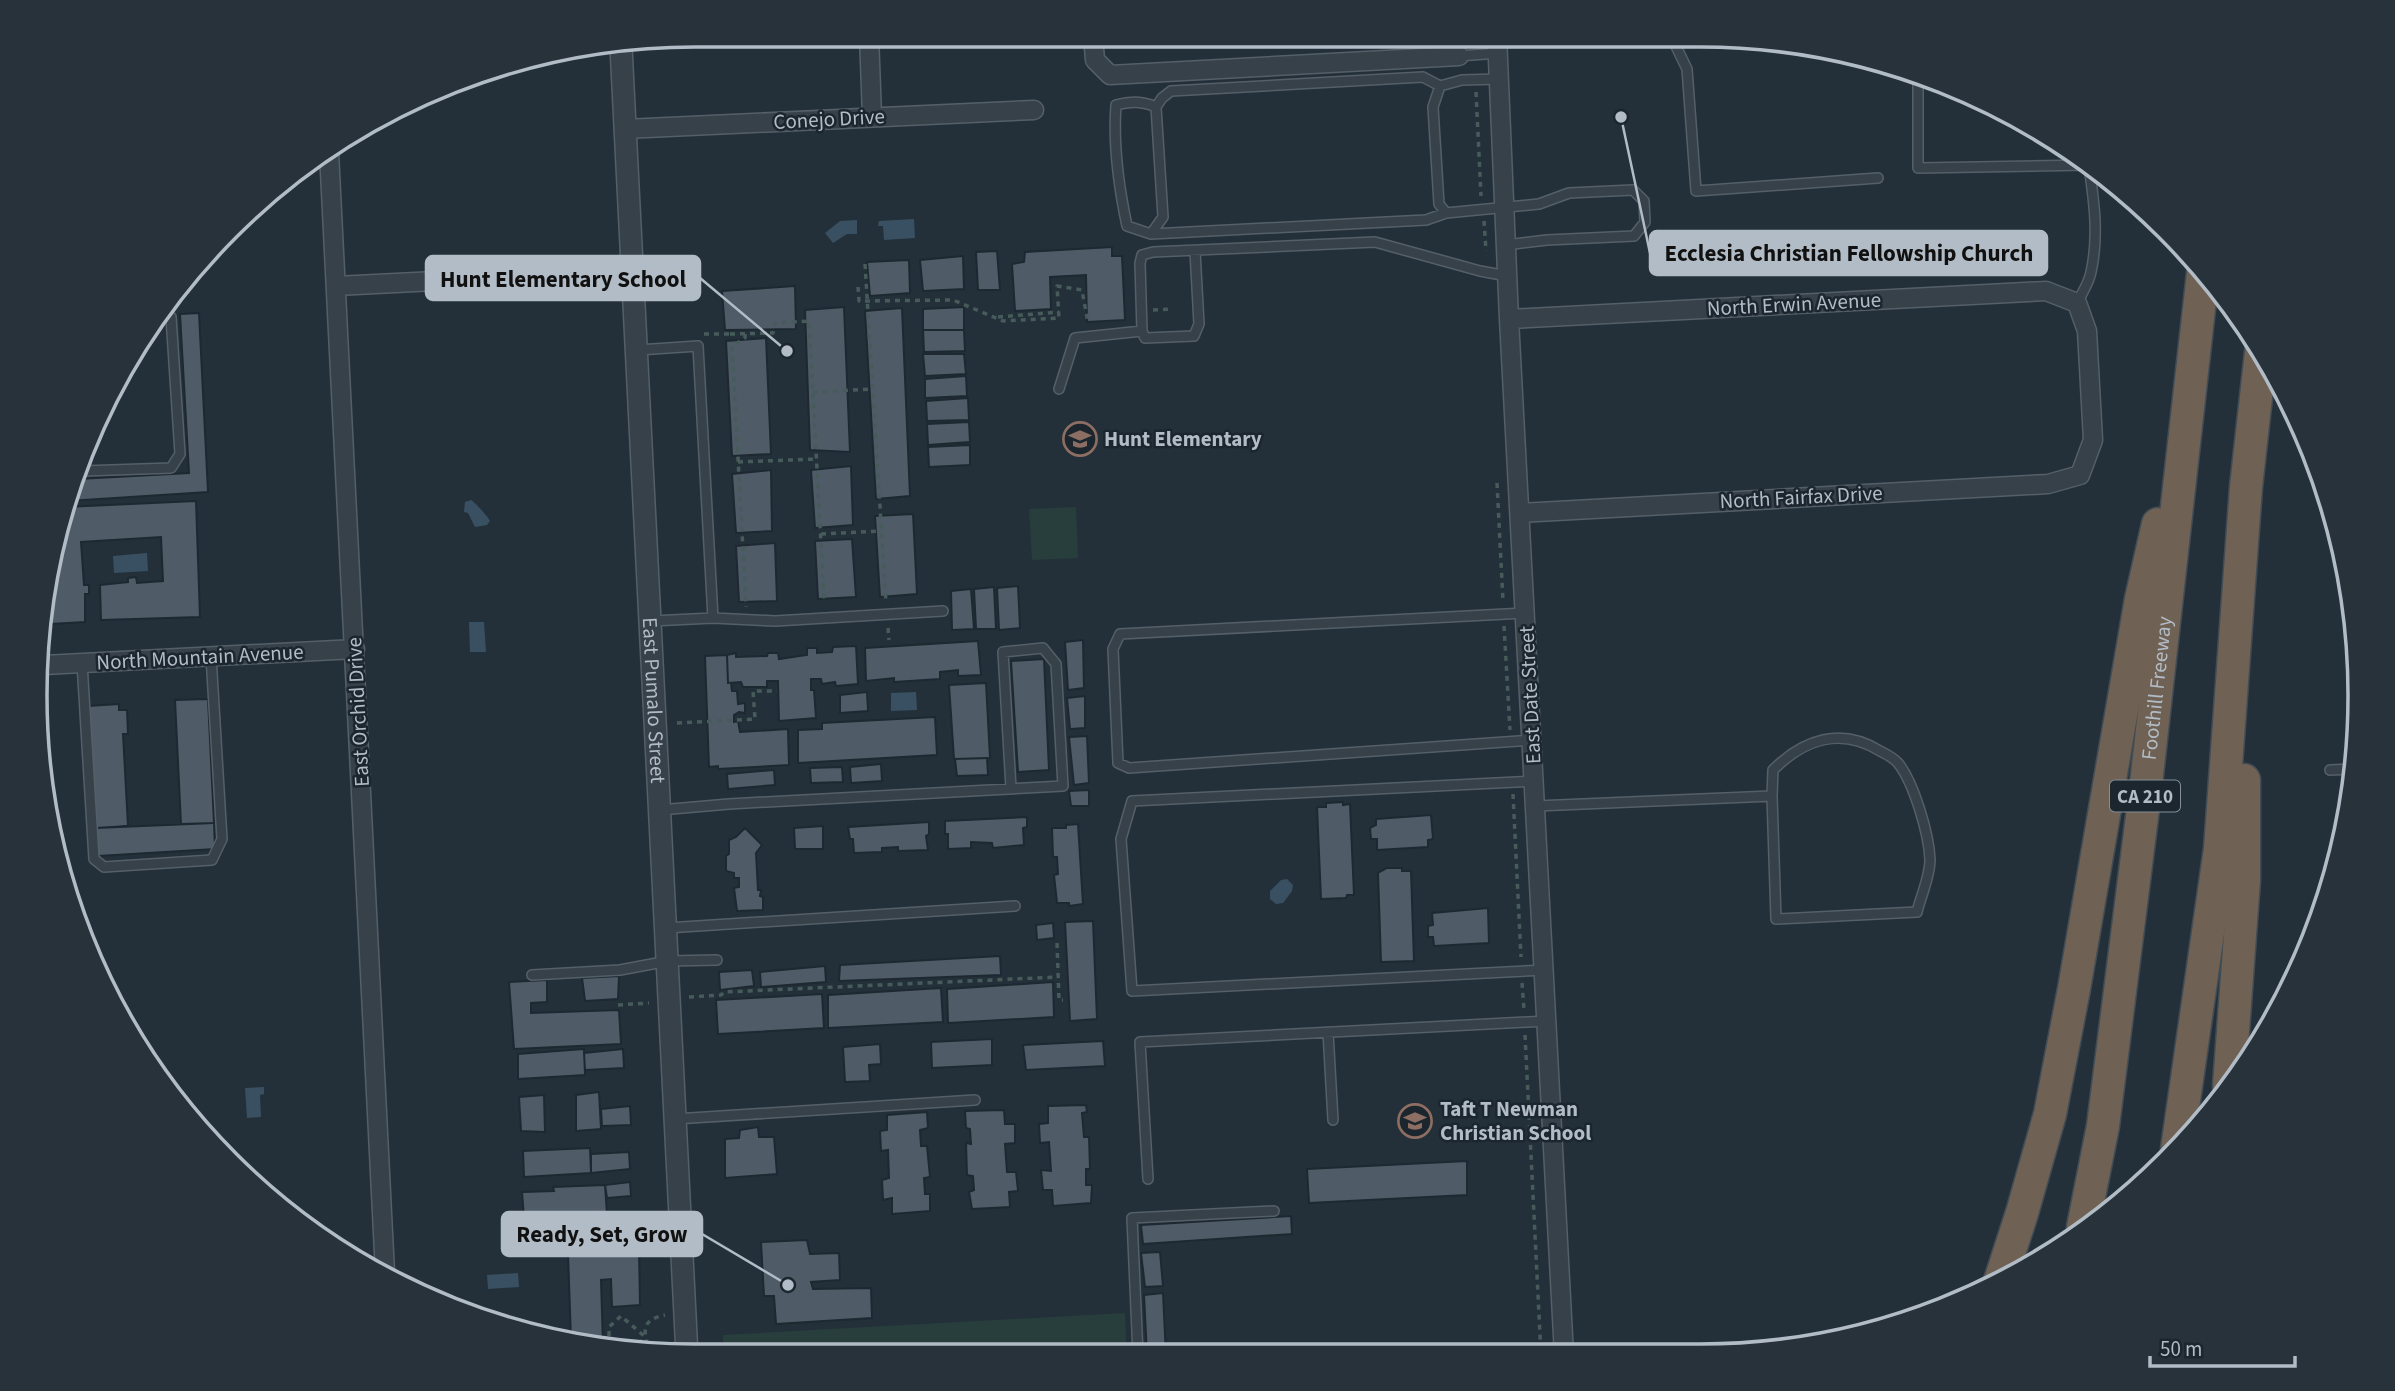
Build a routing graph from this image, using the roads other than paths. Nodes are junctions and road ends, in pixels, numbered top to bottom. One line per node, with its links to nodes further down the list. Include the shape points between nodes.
1 (869, 47): 13 (street)
2 (1094, 47): 7 (street, via 1095,60 1110,75)
3 (1488, 47): 7 (lane)
4 (1497, 47): 8 (street, East Date Street)
5 (1677, 47): 17 (lane, via 1687,69 1696,191)
6 (621, 52): 14 (street, East Pumalo Street)
7 (1459, 56)
8 (1499, 79): 9 (lane); 19 (street, East Date Street)
9 (1440, 86): 11 (lane, via 1423,77 1171,91); 20 (lane, via 1433,107 1439,204)
10 (1918, 86): 16 (lane, via 1918,169)
11 (1156, 107): 21 (lane, via 1163,217); 21 (lane, via 1146,102 1116,105 1115,122 1127,226)
12 (1034, 110): 13 (street, Conejo Drive)
13 (872, 117): 14 (street, Conejo Drive)
14 (625, 129): 24 (street, East Pumalo Street)
15 (329, 160): 26 (street, East Orchid Drive)
16 (2073, 165)
17 (1878, 178)
18 (2091, 179): 28 (lane, via 2096,216 2091,275)
19 (1504, 206): 20 (lane); 22 (street, East Date Street); 22 (lane, via 1538,204 1569,193 1633,190 1644,201 1645,222 1634,236)
20 (1446, 213): 21 (lane, via 1426,220)
21 (1151, 234)
22 (1506, 245): 25 (street, East Date Street)
23 (1195, 251): 25 (lane, via 1375,242); 31 (lane, via 1142,255); 31 (lane, via 1199,324 1194,335 1145,338)
24 (634, 271): 26 (street); 32 (street, East Pumalo Street)
25 (1507, 276): 30 (street, East Date Street)
26 (337, 286): 43 (street, East Orchid Drive)
27 (2202, 286): 33 (highway, Foothill Freeway / CA 210)
28 (2077, 303): 30 (street, North Erwin Avenue, via 2046,291); 38 (street, North Fairfax Drive, via 2087,331 2093,440 2080,475 2049,484)
29 (171, 317): 36 (lane, via 180,454 171,468)
30 (1509, 319): 38 (street, East Date Street)
31 (1142, 331): 35 (lane, via 1075,338)
32 (638, 350): 41 (lane, via 698,346); 42 (street, East Pumalo Street)
33 (2194, 362): 70 (highway, Foothill Freeway / CA 210, via 2104,1126); 72 (highway, via 2141,599 2050,1114)
34 (2259, 368): 37 (highway)
35 (1059, 389)
36 (88, 471)
37 (2246, 487): 63 (highway, via 2244,880); 67 (highway, via 2220,849)
38 (1521, 513): 40 (street, East Date Street)
39 (943, 611): 41 (lane, via 775,621)
40 (1525, 613): 47 (street, East Date Street); 47 (lane, via 1120,634 1113,649 1118,763 1129,768)
41 (713, 618): 42 (lane)
42 (651, 621): 54 (street, East Pumalo Street)
43 (355, 649): 44 (street, North Mountain Avenue); 71 (street, East Orchid Drive)
44 (211, 656): 45 (street, North Mountain Avenue); 45 (lane, via 222,839 212,860 104,867 94,859)
45 (82, 663): 46 (street, North Mountain Avenue)
46 (48, 665)
47 (1532, 740): 50 (street, East Date Street)
48 (2343, 769): 49 (lane)
49 (2330, 770)
50 (1534, 781): 53 (street, East Date Street); 59 (lane, via 1132,801 1121,839 1132,991)
51 (1011, 788): 51 (lane, via 1063,786 1056,664 1043,649 1003,652); 54 (lane)
52 (1772, 796): 52 (lane, via 1776,919 1917,912 1930,861 1922,811 1897,761 1873,747 1840,737 1818,741 1790,753 1773,770); 53 (lane)
53 (1535, 806): 59 (street, East Date Street)
54 (660, 810): 56 (street, East Pumalo Street)
55 (1015, 906): 56 (lane)
56 (666, 928): 58 (street, East Pumalo Street)
57 (717, 960): 58 (lane)
58 (668, 961): 60 (lane, via 620,970); 65 (street, East Pumalo Street)
59 (1544, 970): 61 (street, East Date Street)
60 (532, 975)
61 (1546, 1021): 62 (lane); 75 (street, East Date Street)
62 (1328, 1032): 66 (lane); 68 (lane, via 1140,1042)
63 (2231, 1066)
64 (975, 1100): 65 (lane)
65 (675, 1119): 73 (street, East Pumalo Street)
66 (1333, 1120)
67 (2181, 1130)
68 (1148, 1179)
69 (1274, 1211): 74 (lane, via 1132,1217)
70 (2085, 1216)
71 (385, 1264)
72 (2004, 1267)
73 (686, 1344)
74 (1138, 1344)
75 (1563, 1344)

